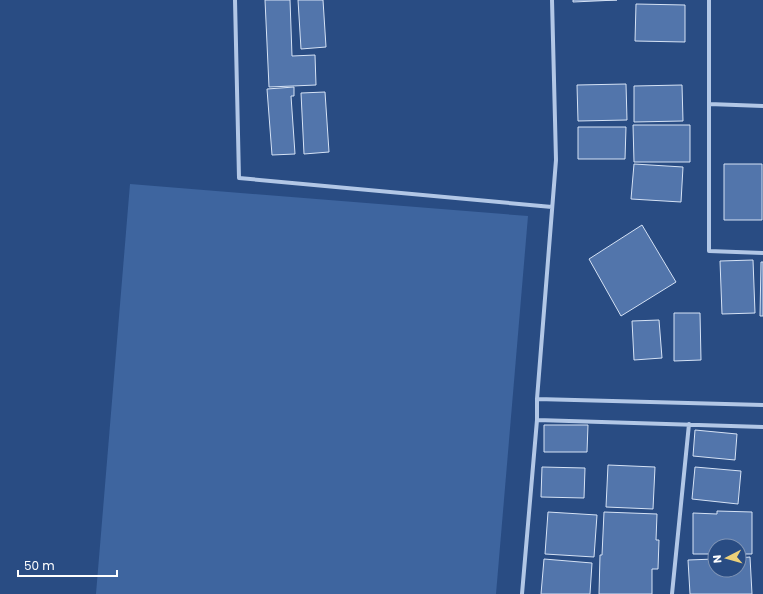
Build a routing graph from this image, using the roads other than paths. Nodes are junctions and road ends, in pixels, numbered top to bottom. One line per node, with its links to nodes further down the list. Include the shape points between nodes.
1 (235, 0): 6 (street, via 239,178)
2 (552, 0): 6 (street, via 556,160)
3 (709, 0): 4 (street)
4 (709, 104): 5 (street); 7 (street, via 709,250)
5 (763, 106)
6 (552, 207): 8 (street)
7 (763, 253)
8 (537, 399): 9 (street); 10 (street)
9 (763, 405)
10 (537, 420): 11 (street); 13 (street)
11 (689, 424): 12 (street); 14 (street)
12 (763, 427)
13 (522, 594)
14 (672, 594)

